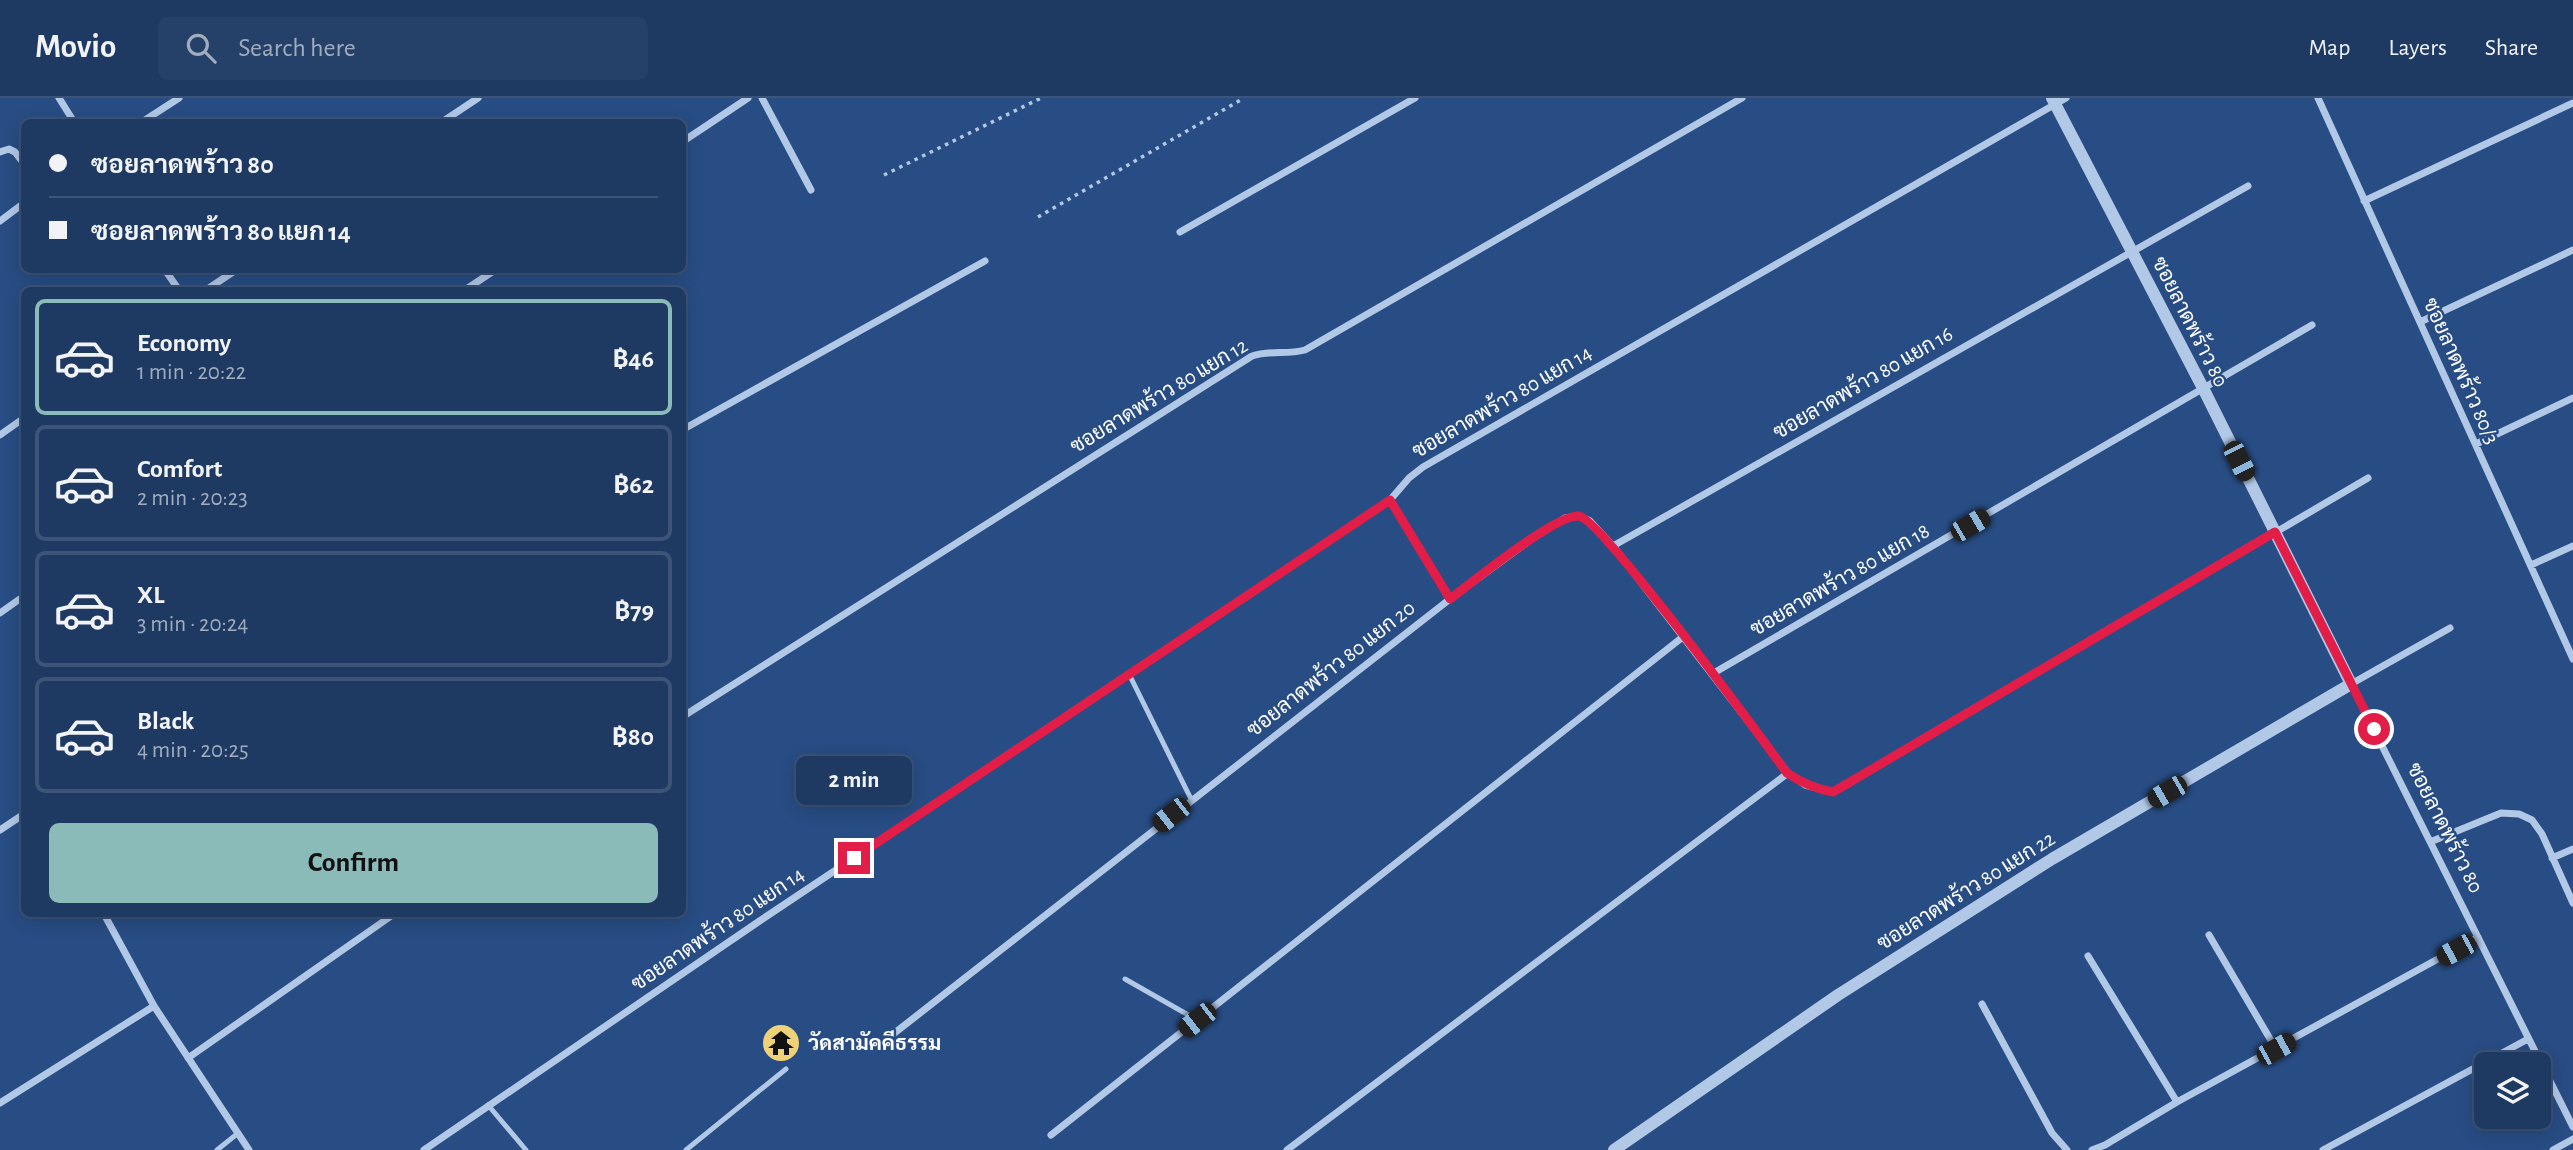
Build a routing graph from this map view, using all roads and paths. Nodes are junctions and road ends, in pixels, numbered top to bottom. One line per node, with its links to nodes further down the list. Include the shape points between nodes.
1 (59, 98): 13 (street)
2 (179, 98): 14 (street)
3 (478, 98): 15 (street)
4 (748, 98): 16 (street)
5 (762, 98): 21 (street)
6 (1041, 98): 19 (path)
7 (1244, 98): 24 (path)
8 (1415, 98): 26 (street)
9 (1742, 98): 57 (street, ซอยลาดพร้าว 80 แยก 12, via 1305,350 1252,356)
10 (2318, 98): 22 (street, ซอยลาดพร้าว 80/3)
11 (2058, 100): 27 (street, ซอยลาดพร้าว 80); 43 (street, ซอยลาดพร้าว 80 แยก 14, via 1423,467)
12 (2573, 103): 22 (street)
13 (72, 119)
14 (147, 119)
15 (446, 119)
16 (686, 139)
17 (0, 152): 18 (street, via 9,149)
18 (21, 160)
19 (884, 175)
20 (2248, 186): 27 (street, ซอยลาดพร้าว 80 แยก 16)
21 (811, 190)
22 (2364, 201): 34 (street, ซอยลาดพร้าว 80/3)
23 (21, 205): 25 (street)
24 (1038, 217)
25 (0, 221)
26 (1180, 232)
27 (2132, 250): 36 (street, ซอยลาดพร้าว 80); 45 (street, ซอยลาดพร้าว 80 แยก 16)
28 (2573, 250): 34 (street)
29 (985, 261): 39 (street)
30 (232, 273): 32 (street)
31 (490, 273): 33 (street)
32 (210, 287)
33 (470, 287)
34 (2420, 322): 41 (street, ซอยลาดพร้าว 80/3)
35 (2312, 325): 36 (street, ซอยลาดพร้าว 80 แยก 18)
36 (2204, 390): 44 (street, ซอยลาดพร้าว 80); 55 (street, ซอยลาดพร้าว 80 แยก 18)
37 (2573, 398): 41 (street)
38 (21, 420): 40 (street)
39 (686, 428)
40 (0, 435)
41 (2476, 444): 47 (street, ซอยลาดพร้าว 80/3)
42 (2368, 478): 44 (street)
43 (1390, 500): 49 (street); 54 (street, ซอยลาดพร้าว 80 แยก 14)
44 (2275, 532): 56 (street, ซอยลาดพร้าว 80); 58 (street, ซอยลาดพร้าว 80 แยก 20, via 1833,792 1805,785)
45 (1613, 546): 49 (street, ซอยลาดพร้าว 80 แยก 20, via 1590,521 1579,516 1565,518); 52 (street, ซอยลาดพร้าว 80 แยก 20)
46 (2573, 546): 47 (street)
47 (2530, 565): 53 (street, ซอยลาดพร้าว 80/3)
48 (21, 598): 50 (street)
49 (1450, 599): 59 (street, ซอยลาดพร้าว 80 แยก 20)
50 (0, 612)
51 (2450, 628): 56 (street)
52 (1684, 636): 55 (street, ซอยลาดพร้าว 80 แยก 20); 74 (street)
53 (2573, 659)
54 (1129, 674): 59 (lane); 82 (street, ซอยลาดพร้าว 80 แยก 14)
55 (1712, 674): 58 (street, ซอยลาดพร้าว 80 แยก 20)
56 (2351, 684): 62 (street, ซอยลาดพร้าว 80); 93 (street, ซอยลาดพร้าว 80 แยก 22, via 2052,859 1839,995)
57 (686, 714)
58 (1787, 773): 92 (street)
59 (1191, 799): 76 (street, ซอยลาดพร้าว 80 แยก 20)
60 (21, 816): 61 (street)
61 (0, 830)
62 (2430, 842): 64 (street, via 2501,813 2519,814 2532,820); 69 (street, ซอยลาดพร้าว 80)
63 (2573, 849): 64 (street)
64 (2552, 858): 65 (street)
65 (2573, 903)
66 (106, 917): 73 (street)
67 (390, 917): 78 (street)
68 (2209, 935): 77 (street)
69 (2478, 937): 75 (street, ซอยลาดพร้าว 80); 77 (street)
70 (2088, 956): 80 (street)
71 (1125, 979): 74 (lane)
72 (1982, 1004): 94 (street, via 2052,1133)
73 (154, 1006): 78 (street); 81 (street)
74 (1197, 1020): 85 (street)
75 (2528, 1039): 83 (street, ซอยลาดพร้าว 80); 96 (street)
76 (883, 1042)
77 (2276, 1049): 80 (street)
78 (188, 1058): 84 (street)
79 (786, 1069): 91 (lane)
80 (2178, 1102): 95 (street)
81 (0, 1103)
82 (488, 1105): 89 (street, ซอยลาดพร้าว 80 แยก 14); 90 (lane)
83 (2573, 1127)
84 (237, 1135): 87 (lane); 88 (street)
85 (1051, 1135)
86 (2573, 1139): 97 (street)
87 (217, 1150)
88 (249, 1150)
89 (424, 1150)
90 (526, 1150)
91 (686, 1150)
92 (1287, 1150)
93 (1614, 1150)
94 (2067, 1150)
95 (2092, 1150)
96 (2323, 1150)
97 (2553, 1150)

